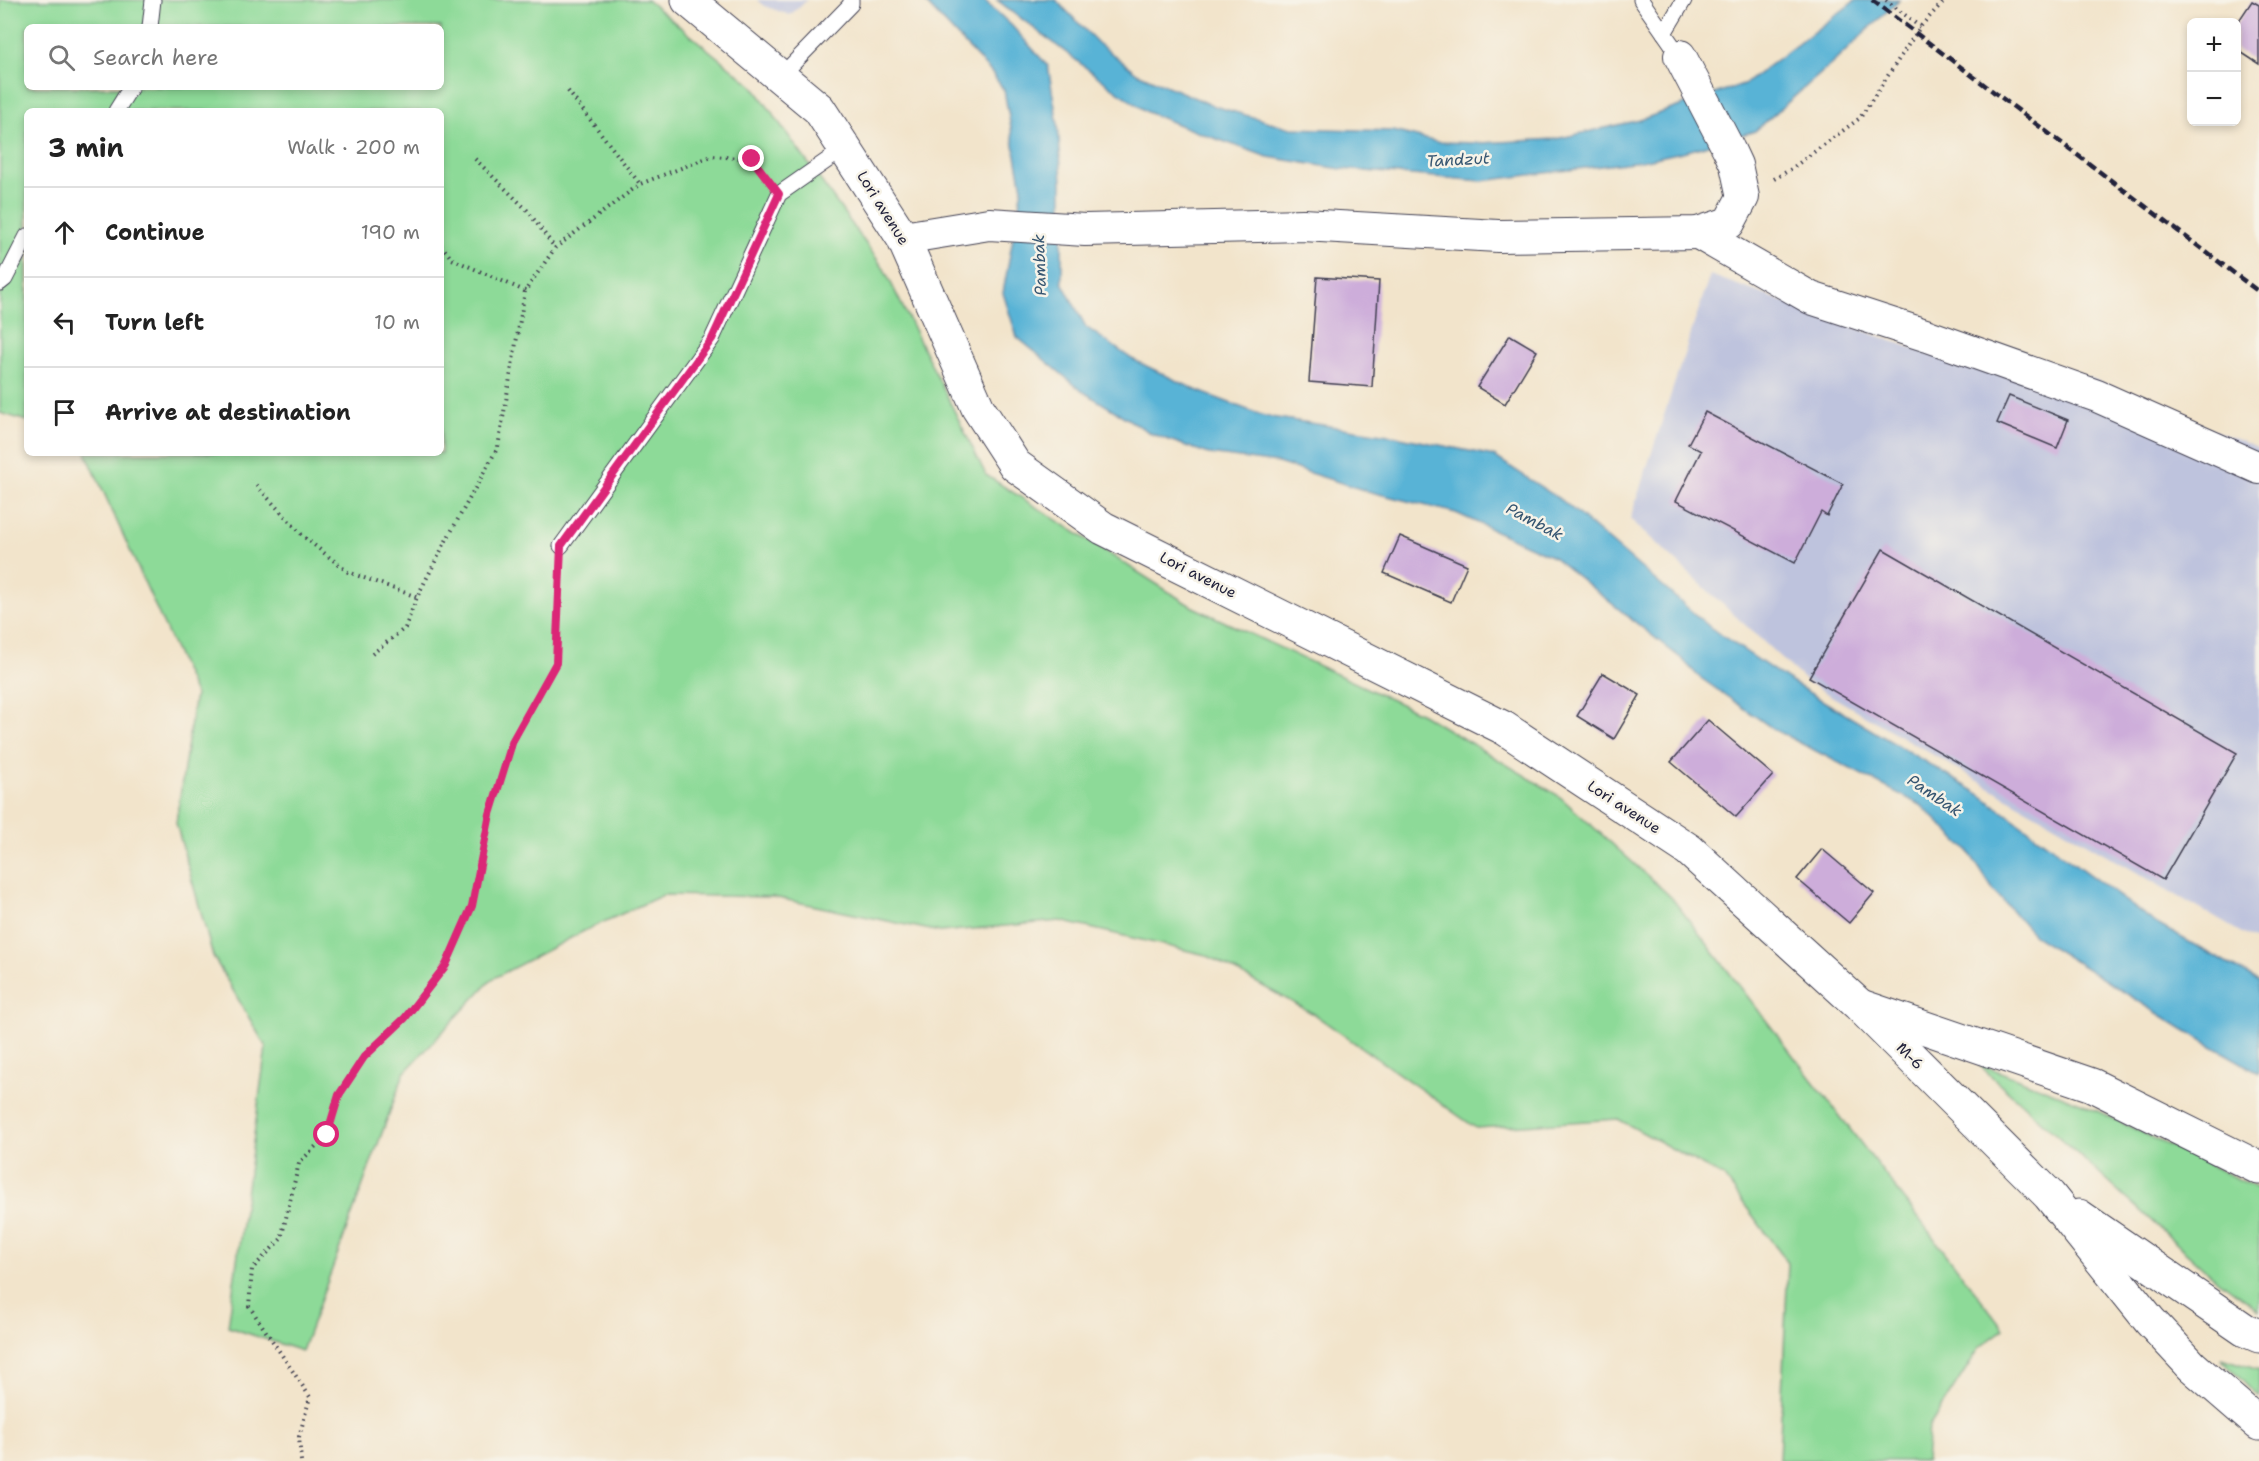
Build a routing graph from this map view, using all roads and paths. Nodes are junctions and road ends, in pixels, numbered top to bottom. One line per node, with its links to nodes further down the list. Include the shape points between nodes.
1 (153, 0): 8 (lane)
2 (688, 0): 11 (highway, Lori avenue)
3 (851, 0): 11 (lane)
4 (1641, 0): 10 (lane)
5 (1684, 0): 10 (lane)
6 (1886, 0): 9 (path)
7 (1945, 0): 9 (path)
8 (150, 24)
9 (1920, 27): 19 (path, via 1860,118 1791,169)
10 (1672, 45): 19 (street, via 1729,150)
11 (780, 77): 15 (highway, Lori avenue, via 819,109)
12 (129, 90): 14 (lane)
13 (568, 91): 17 (path)
14 (118, 108)
15 (845, 148): 18 (lane); 21 (highway, Lori avenue)
16 (475, 159): 23 (path, via 527,210)
17 (640, 184): 18 (path, via 712,156 752,159); 23 (path)
18 (779, 194): 29 (lane, via 712,339)
19 (1743, 197): 20 (street, via 1729,223)
20 (1698, 233): 21 (street, via 1498,236 1303,225 1084,230 989,224); 27 (street, via 1811,298 2097,396)
21 (903, 238): 32 (highway, Lori avenue, via 978,408 1015,465 1103,528 1504,728 1689,850)
22 (24, 242): 25 (lane)
23 (555, 248): 26 (path)
24 (444, 249): 26 (path, via 452,259)
25 (0, 283)
26 (525, 291): 30 (path, via 498,447)
27 (2259, 468)
28 (256, 485): 30 (path, via 304,537 348,572)
29 (561, 546): 37 (path, via 556,663 513,740 490,814 472,906 446,965 405,1018 364,1057 339,1095 327,1135 299,1162 281,1239 252,1269 249,1305 310,1397 299,1437)
30 (417, 597): 31 (path, via 405,627)
31 (372, 654)
32 (1858, 1004): 33 (highway, M-6, via 2092,1084); 34 (highway, M-6)
33 (2259, 1168)
34 (2049, 1196): 35 (highway); 36 (highway, M-6, via 2150,1321 2192,1366)
35 (2259, 1336)
36 (2259, 1424)
37 (301, 1461)

